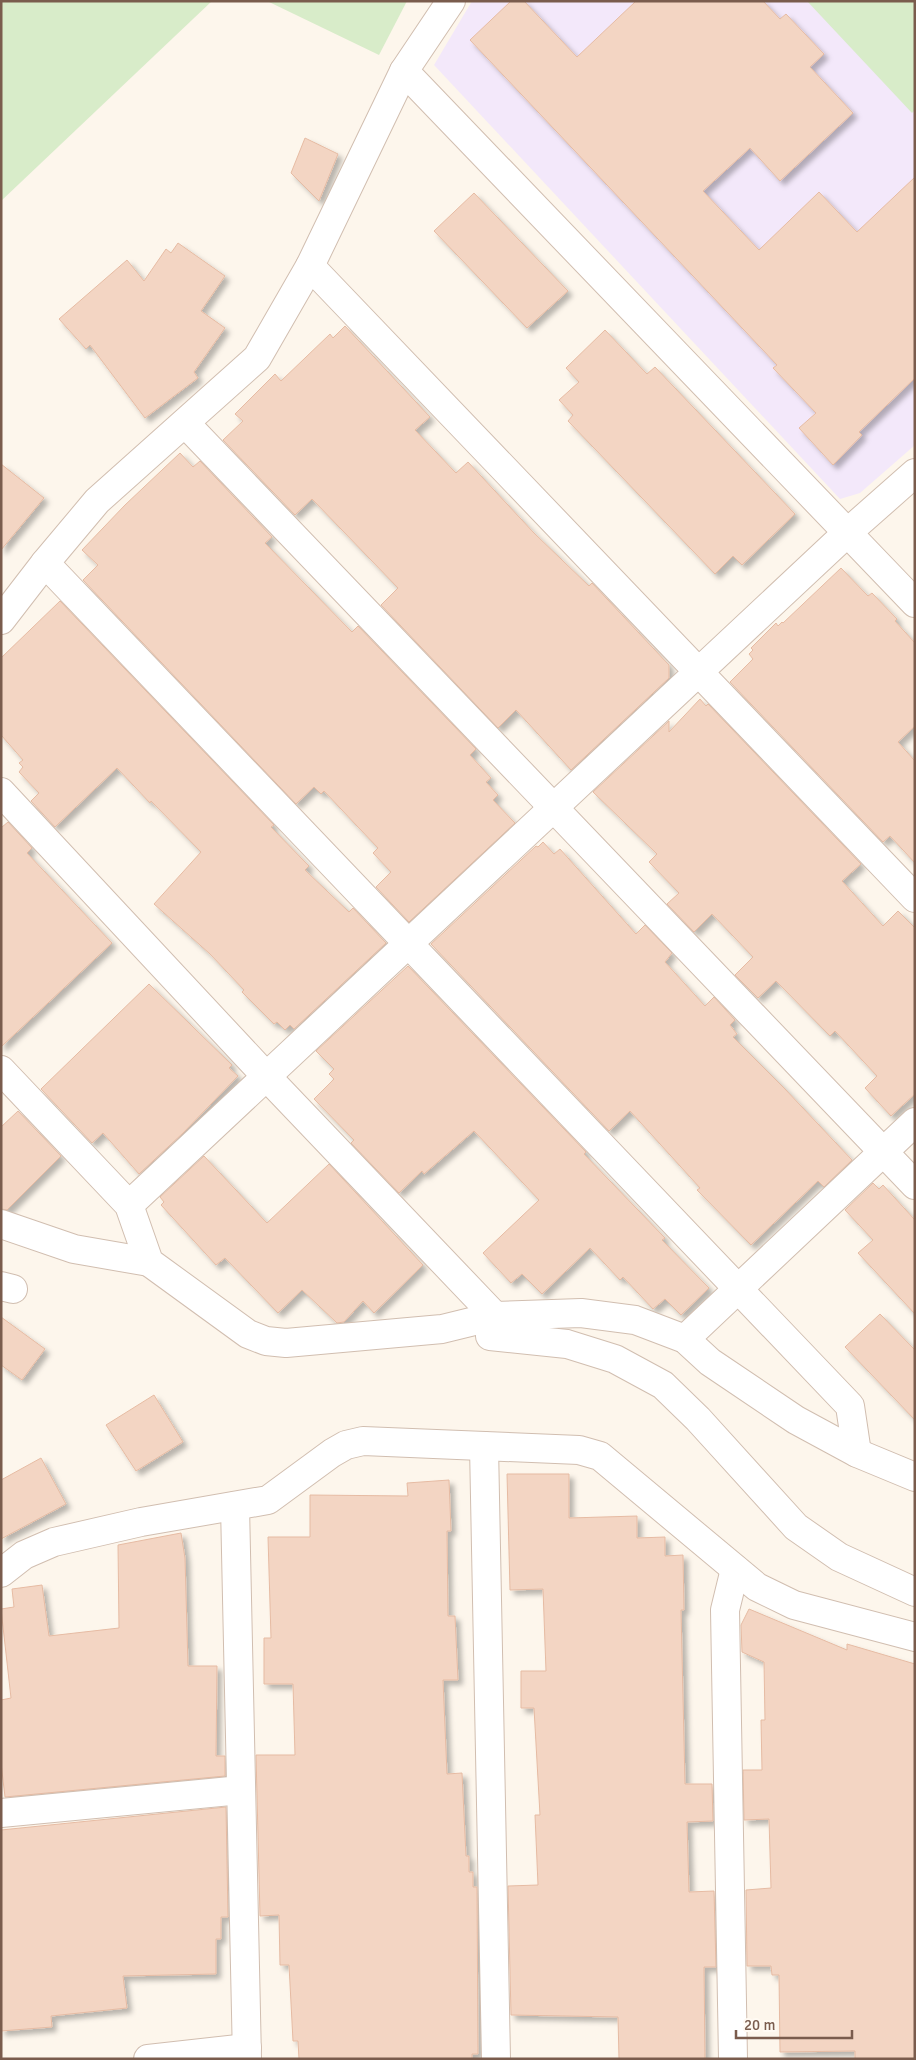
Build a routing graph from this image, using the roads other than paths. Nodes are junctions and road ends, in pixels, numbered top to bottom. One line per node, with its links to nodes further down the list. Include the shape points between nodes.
1 (451, 1): 2 (street)
2 (404, 71): 3 (street); 6 (street)
3 (310, 266): 4 (street, via 258,358); 10 (street)
4 (185, 423): 7 (street, via 97,501); 12 (street)
5 (915, 473): 6 (street)
6 (847, 533): 8 (street); 10 (street)
7 (45, 563): 9 (street); 14 (street)
8 (915, 603)
9 (1, 620)
10 (698, 672): 12 (street); 13 (street)
11 (1, 792): 16 (street)
12 (553, 808): 14 (street); 18 (street)
13 (915, 898)
14 (409, 942): 16 (street); 23 (street)
15 (1, 1070): 20 (street)
16 (266, 1076): 20 (street); 24 (street)
17 (915, 1122): 18 (street)
18 (883, 1152): 19 (street); 23 (street)
19 (915, 1185)
20 (129, 1205): 22 (street)
21 (1, 1224): 22 (street, via 74,1249)
22 (149, 1262): 24 (street, via 248,1334 266,1341 442,1329)
23 (738, 1288): 25 (street); 27 (street, via 850,1406)
24 (495, 1316): 25 (street, via 581,1313 635,1320); 32 (street, via 490,1336 567,1344 615,1359 662,1385 698,1419 796,1527 839,1557)
25 (685, 1339): 27 (street, via 710,1362 796,1420)
26 (484, 1446): 29 (street, via 363,1441 346,1445 268,1500); 30 (street, via 579,1450 600,1456); 38 (street)
27 (857, 1453): 28 (street)
28 (915, 1477)
29 (235, 1506): 31 (street, via 141,1522 54,1542 24,1555); 34 (street)
30 (735, 1569): 33 (street, via 757,1587 794,1605); 39 (street, via 725,1610)
31 (1, 1573)
32 (915, 1592)
33 (915, 1637)
34 (241, 1790): 35 (street); 36 (street)
35 (1, 1813)
36 (247, 2053): 37 (street)
37 (148, 2059)
38 (496, 2059)
39 (733, 2059)

